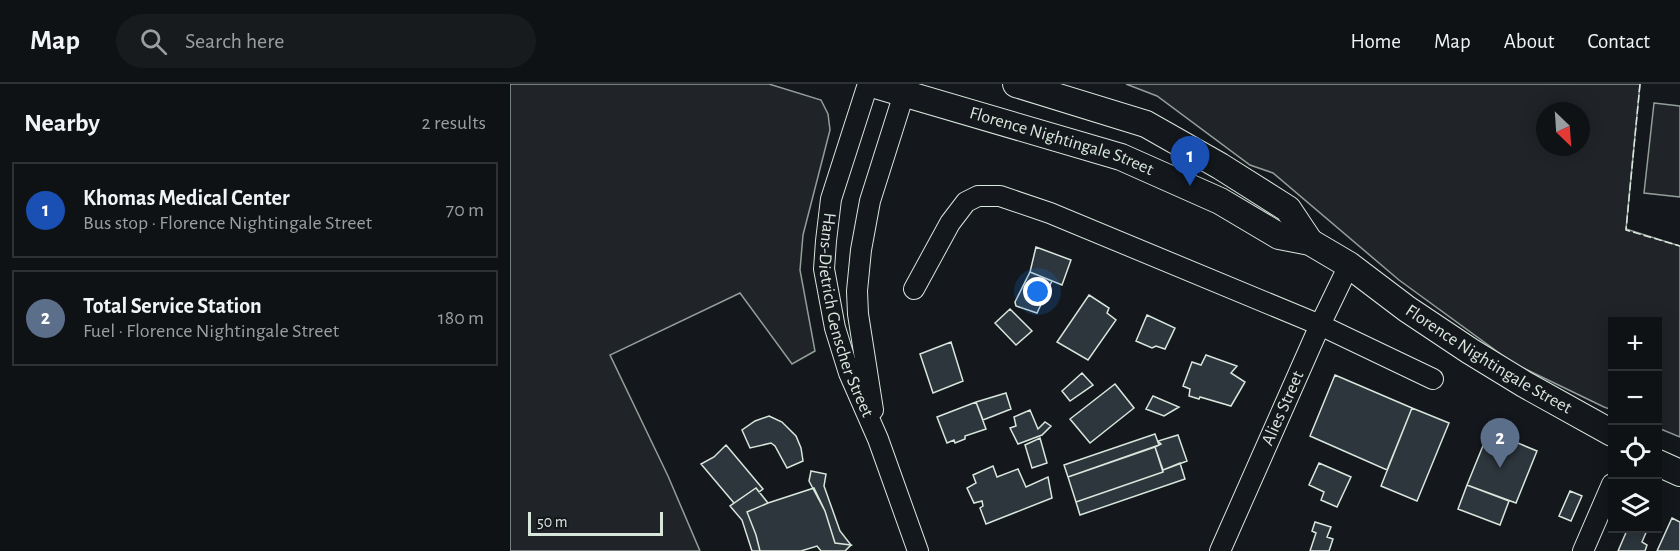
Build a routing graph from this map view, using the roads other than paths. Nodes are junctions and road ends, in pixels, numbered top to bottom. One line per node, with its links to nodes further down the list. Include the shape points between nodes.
1 (870, 84): 3 (main road, Florence Nightingale Street); 10 (street, Hans-Dietrich Genscher Street, via 831,199 824,269 835,328 849,373)
2 (1016, 84): 4 (main road, Florence Nightingale Street, via 1146,124 1288,210)
3 (905, 89): 4 (main road, Florence Nightingale Street, via 1121,156 1220,201 1279,236); 10 (street, Hans-Dietrich Genscher Street, via 870,201 857,291)
4 (1310, 242): 5 (main road, Florence Nightingale Street)
5 (1349, 265): 7 (street, Alies Street); 9 (main road, Florence Nightingale Street, via 1470,351)
6 (914, 289): 7 (street, via 966,202 978,196 1000,196)
7 (1320, 325): 8 (street); 17 (street, Alies Street)
8 (1433, 379)
9 (1608, 431)
10 (878, 439): 16 (street, Hans-Dietrich Genscher Street)
11 (1662, 449): 12 (main road)
12 (1680, 456)
13 (1662, 465): 14 (main road)
14 (1680, 473)
15 (1608, 493): 18 (street)
16 (918, 551)
17 (1220, 551)
18 (1583, 551)

